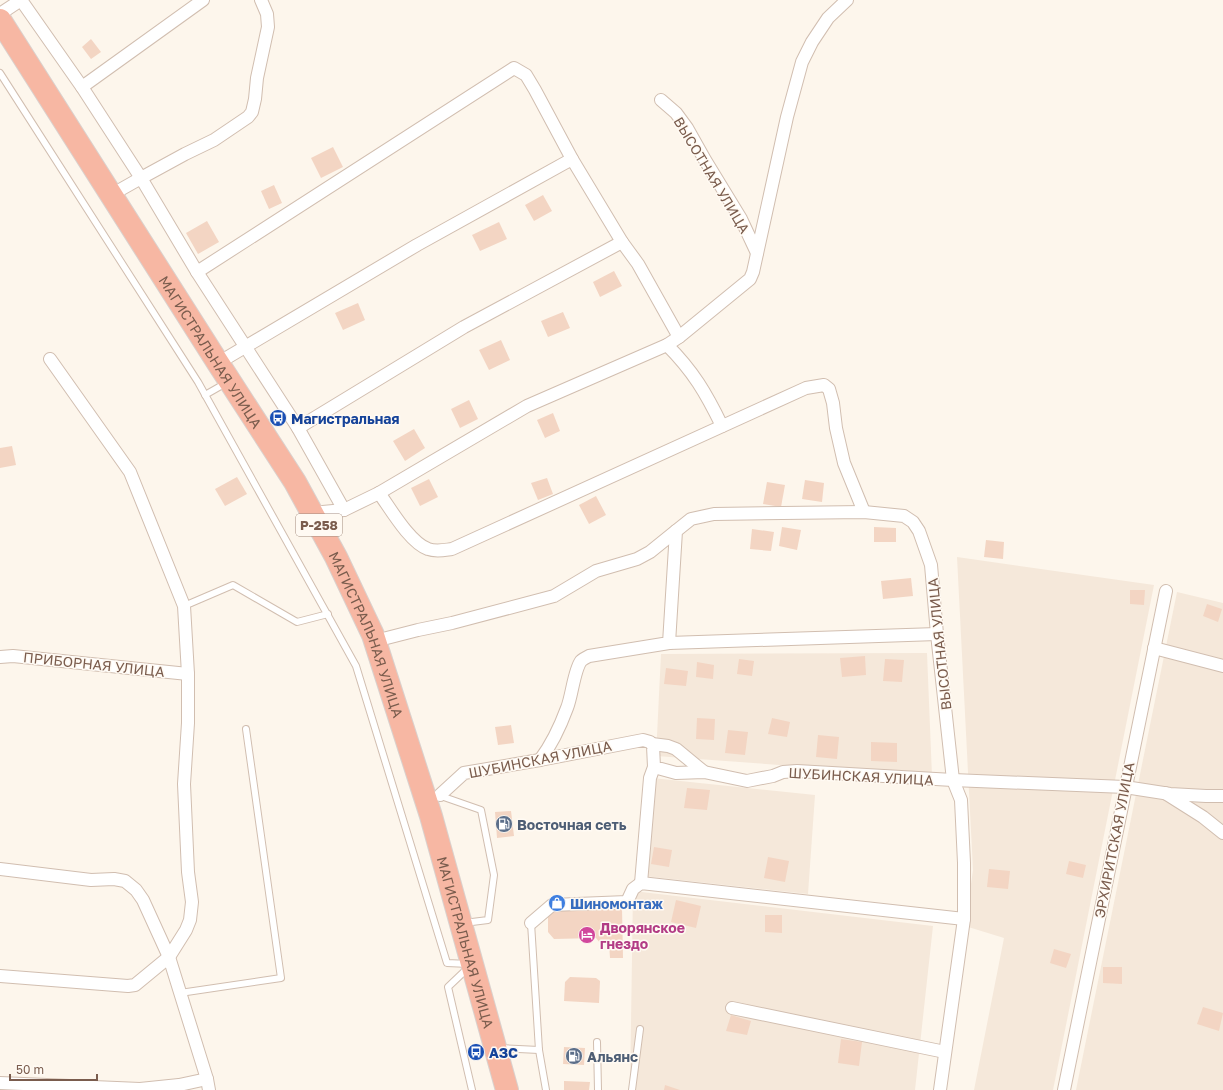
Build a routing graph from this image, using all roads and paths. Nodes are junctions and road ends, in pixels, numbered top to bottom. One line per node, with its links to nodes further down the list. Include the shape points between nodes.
1 (21, 0): 5 (street); 8 (street)
2 (203, 0): 8 (street)
3 (261, 0): 11 (street, via 267,14 268,27 252,112 214,140)
4 (847, 0): 14 (street, via 828,18 802,62)
5 (0, 14)
6 (0, 20): 12 (highway, МАГИСТРАЛЬНАЯ УЛИЦА / Р-258)
7 (0, 73): 22 (lane)
8 (82, 87): 11 (street)
9 (661, 100): 14 (street, ВЫСОТНАЯ УЛИЦА, via 676,113 687,128 741,219)
10 (572, 159): 13 (street); 15 (street, via 526,75 514,68); 18 (street, via 418,244)
11 (140, 178): 12 (street); 15 (street)
12 (111, 195): 20 (highway, МАГИСТРАЛЬНАЯ УЛИЦА / Р-258)
13 (622, 242): 16 (street, via 638,264); 24 (street, via 464,328)
14 (757, 253): 16 (street, via 754,272 750,279)
15 (197, 272): 18 (street)
16 (679, 337): 17 (street)
17 (667, 345): 23 (street, via 696,377); 25 (street, via 527,406)
18 (246, 346): 20 (street); 24 (street)
19 (50, 359): 31 (street, via 130,472)
20 (218, 363): 21 (highway, МАГИСТРАЛЬНАЯ УЛИЦА / Р-258)
21 (229, 381): 22 (lane); 28 (highway, МАГИСТРАЛЬНАЯ УЛИЦА / Р-258, via 295,482)
22 (205, 395): 32 (lane)
23 (722, 426): 25 (street, via 452,549 431,550 414,541); 27 (street, via 806,388 824,385 829,389 833,403 844,463)
24 (298, 428): 26 (street)
25 (379, 493): 26 (street)
26 (344, 510): 28 (street)
27 (864, 512): 29 (street, via 714,514 691,519); 33 (street, ВЫСОТНАЯ УЛИЦА, via 904,516 920,531 931,565)
28 (312, 513): 34 (highway, МАГИСТРАЛЬНАЯ УЛИЦА / Р-258, via 336,557)
29 (676, 531): 34 (street, via 637,559 596,571 554,596); 35 (street)
30 (1166, 591): 36 (street, ЭРХИРИТСКАЯ УЛИЦА)
31 (184, 606): 32 (lane, via 233,585 297,622); 39 (street)
32 (328, 614): 57 (lane, via 356,666 447,963)
33 (937, 634): 35 (street); 45 (street, ВЫСОТНАЯ УЛИЦА)
34 (375, 641): 47 (highway, МАГИСТРАЛЬНАЯ УЛИЦА / Р-258)
35 (669, 643): 42 (street, via 589,656 581,661 558,732)
36 (1154, 648): 38 (street); 46 (street, ЭРХИРИТСКАЯ УЛИЦА)
37 (0, 657): 39 (street, ПРИБОРНАЯ УЛИЦА, via 13,656)
38 (1223, 666)
39 (188, 674): 56 (street, via 184,784 192,902 186,930)
40 (246, 729): 59 (lane, via 281,978)
41 (652, 744): 42 (street, ШУБИНСКАЯ УЛИЦА, via 642,740); 43 (street); 44 (street, ШУБИНСКАЯ УЛИЦА, via 676,749)
42 (540, 760): 47 (street, ШУБИНСКАЯ УЛИЦА, via 464,773)
43 (654, 767): 44 (street, ШУБИНСКАЯ УЛИЦА, via 676,772); 52 (street, via 650,778)
44 (704, 772): 45 (street, ШУБИНСКАЯ УЛИЦА, via 747,781 797,771)
45 (953, 780): 46 (street, ШУБИНСКАЯ УЛИЦА); 53 (street, ВЫСОТНАЯ УЛИЦА, via 961,800)
46 (1125, 787): 48 (street, ШУБИНСКАЯ УЛИЦА); 74 (street, ЭРХИРИТСКАЯ УЛИЦА)
47 (431, 793): 55 (highway, МАГИСТРАЛЬНАЯ УЛИЦА / Р-258); 55 (lane, via 481,810 494,875 488,920)
48 (1165, 793): 49 (street, ШУБИНСКАЯ УЛИЦА); 50 (street)
49 (1223, 796)
50 (1223, 833)
51 (0, 869): 56 (street, via 125,882 136,890 143,900)
52 (641, 883): 53 (street); 54 (street, via 633,889 627,902 552,905)
53 (964, 919): 65 (street, ВЫСОТНАЯ УЛИЦА)
54 (531, 923): 64 (lane)
55 (460, 924): 57 (highway, МАГИСТРАЛЬНАЯ УЛИЦА / Р-258)
56 (169, 956): 58 (street, via 135,985 128,986); 59 (street)
57 (472, 965): 63 (highway, МАГИСТРАЛЬНАЯ УЛИЦА / Р-258); 68 (lane, via 448,987)
58 (0, 976)
59 (180, 994): 67 (street)
60 (732, 1008): 65 (street)
61 (640, 1029): 72 (lane)
62 (597, 1042): 71 (lane)
63 (495, 1048): 64 (lane); 69 (highway, МАГИСТРАЛЬНАЯ УЛИЦА / Р-258)
64 (539, 1050): 70 (lane)
65 (945, 1052): 73 (street, ВЫСОТНАЯ УЛИЦА)
66 (0, 1082): 67 (street, via 140,1090 179,1085)
67 (208, 1085)
68 (472, 1090)
69 (507, 1090)
70 (546, 1090)
71 (598, 1090)
72 (632, 1090)
73 (940, 1090)
74 (1064, 1090)

